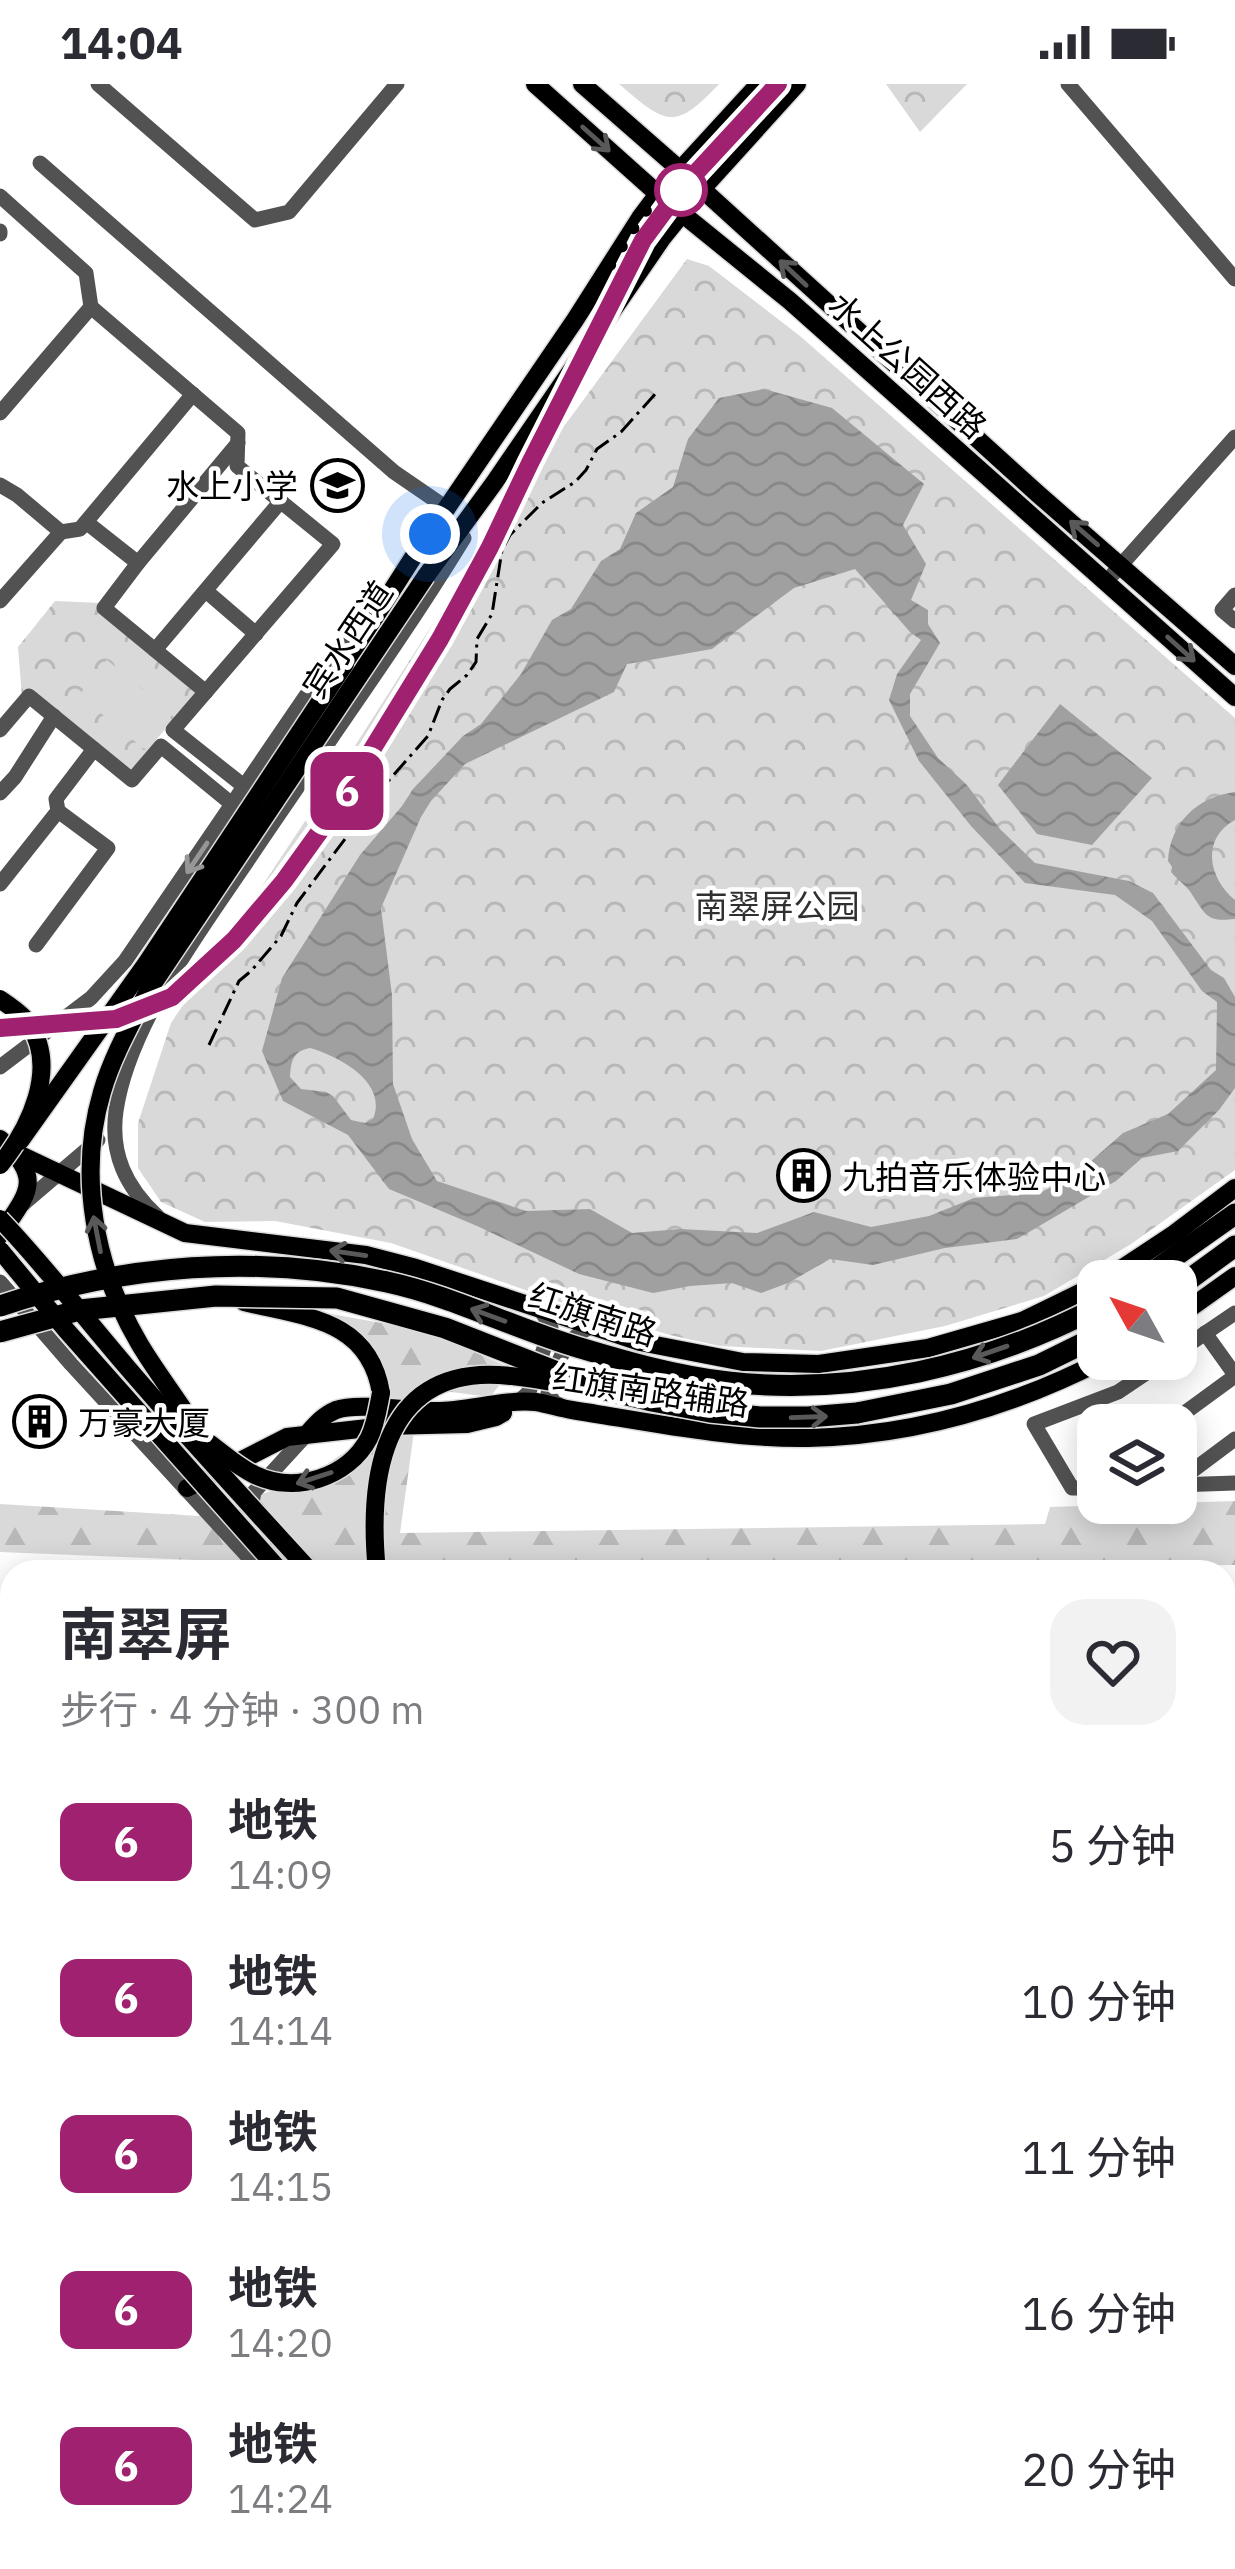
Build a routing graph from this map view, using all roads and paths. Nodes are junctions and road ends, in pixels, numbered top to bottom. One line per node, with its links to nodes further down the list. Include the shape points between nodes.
1 (98, 84): 2 (street, via 255,220 289,212)
2 (397, 84)
3 (535, 84): 11 (main road, 水上公园西路, one-way to 11)
4 (582, 84): 9 (main road, 水上公园西路)
5 (759, 84): 9 (main road, 宾水西道)
6 (796, 84): 10 (main road, 宾水西道)
7 (1069, 84): 14 (street)
8 (40, 163): 23 (street, via 394,472)
9 (680, 169): 10 (main road, 水上公园西路); 11 (main road, 宾水西道)
10 (702, 189): 13 (main road, 宾水西道); 28 (main road, 水上公园西路, one-way to 10)
11 (658, 194): 13 (main road, 水上公园西路); 23 (main road, 宾水西道)
12 (0, 196): 15 (street, via 86,273)
13 (681, 213): 20 (main road, 宾水西道); 29 (main road, 水上公园西路)
14 (1235, 279)
15 (92, 307): 16 (street); 17 (street)
16 (193, 394): 19 (street, via 238,433); 24 (street)
17 (0, 413)
18 (1235, 437): 28 (street)
19 (238, 443): 22 (street, via 237,466); 27 (street)
20 (494, 483): 52 (street, via 151,1014); 91 (main road, 宾水西道, one-way to 20, bridge, via 128,1323 96,1236 91,1170 102,1092 148,991)
21 (0, 485): 25 (street)
22 (281, 501): 30 (street); 34 (street, via 333,544)
23 (448, 509): 26 (main road, 宾水西道)
24 (86, 522): 25 (street); 27 (street)
25 (61, 532): 32 (street)
26 (412, 559): 44 (street, via 329,662); 53 (main road, 宾水西道, bridge, via 158,946)
27 (138, 563): 35 (street, via 104,608)
28 (1120, 565): 29 (street); 36 (main road, 水上公园西路)
29 (1106, 582): 38 (main road, 水上公园西路, one-way to 38)
30 (206, 591): 34 (street); 35 (street)
31 (1235, 595): 33 (street, via 1222,610)
32 (0, 601)
33 (1235, 621)
34 (256, 634): 37 (street)
35 (155, 650): 37 (street)
36 (1235, 666)
37 (206, 692): 41 (street)
38 (1235, 697)
39 (54, 716): 40 (street, via 29,696); 43 (street); 45 (street)
40 (0, 730)
41 (173, 730): 42 (street); 44 (street)
42 (161, 746): 43 (street, via 132,780); 46 (street)
43 (94, 748): 47 (street, via 56,799)
44 (245, 787): 46 (street)
45 (0, 793)
46 (232, 805): 51 (street, one-way to 51, via 124,961 91,998)
47 (58, 811): 48 (street); 49 (street, via 108,848)
48 (0, 884)
49 (36, 945)
50 (0, 999): 53 (main road, bridge, via 28,1023 39,1050 35,1104)
51 (0, 1066)
52 (116, 1126): 54 (street); 59 (street, via 122,1172)
53 (9, 1150): 54 (main road, 红旗南路辅路); 56 (main road, via 28,1176)
54 (56, 1173): 56 (street); 59 (main road, 红旗南路辅路)
55 (1235, 1188): 64 (main road, 红旗南路辅路)
56 (23, 1204): 60 (main road)
57 (1234, 1215): 65 (highway)
58 (0, 1219): 63 (main road, bridge)
59 (168, 1226): 74 (main road, 红旗南路辅路, one-way to 59, via 366,1256)
60 (0, 1235)
61 (1235, 1246): 66 (highway)
62 (0, 1250): 101 (main road, bridge)
63 (34, 1254): 91 (main road, bridge); 102 (main road, bridge)
64 (1134, 1260)
65 (1170, 1260)
66 (1197, 1274)
67 (1235, 1276): 72 (main road)
68 (0, 1282): 73 (street)
69 (1077, 1294): 77 (main road, 红旗南路辅路, via 972,1336 819,1364 718,1358)
70 (0, 1296): 73 (main road)
71 (216, 1296): 78 (highway, 红旗南路, bridge, via 80,1310); 85 (highway, 红旗南路, bridge, via 337,1298 445,1328); 94 (main road, one-way to 94, bridge, via 344,1330 378,1372 381,1393 361,1450 313,1481 259,1477)
72 (1197, 1303)
73 (12, 1307): 76 (highway, 红旗南路, one-way to 73, bridge, via 955,1364 878,1381 775,1385 667,1372 389,1282 284,1266 189,1266 101,1279); 98 (street)
74 (541, 1310): 77 (main road, 红旗南路辅路); 86 (street, via 551,1328)
75 (1235, 1313): 79 (street)
76 (1077, 1317)
77 (592, 1326): 90 (street, via 562,1352 548,1393)
78 (0, 1332)
79 (1205, 1333): 80 (street); 83 (street)
80 (1197, 1339)
81 (1077, 1346): 85 (highway, 红旗南路, one-way to 81, bridge, via 710,1412 857,1413 951,1394)
82 (1077, 1372): 90 (main road, 红旗南路辅路, via 951,1420 877,1433 750,1436)
83 (1235, 1376): 88 (street)
84 (1136, 1380): 87 (street)
85 (598, 1388): 105 (main road, bridge, via 477,1375 413,1403 380,1464)
86 (518, 1402): 90 (main road, 红旗南路辅路); 92 (main road, via 467,1424)
87 (1086, 1404)
88 (1197, 1404)
89 (1077, 1408): 99 (street, via 1034,1424)
90 (569, 1410)
91 (185, 1412): 94 (main road)
92 (308, 1433): 98 (main road); 103 (street, via 251,1499)
93 (1235, 1439): 95 (street)
94 (209, 1442): 104 (main road, bridge)
95 (1197, 1468)
96 (1235, 1483): 97 (street)
97 (1197, 1484)
98 (187, 1488): 100 (street)
99 (1077, 1488)
100 (251, 1560)
101 (269, 1560)
102 (300, 1560)
103 (302, 1560)
104 (302, 1560)
105 (376, 1560)

